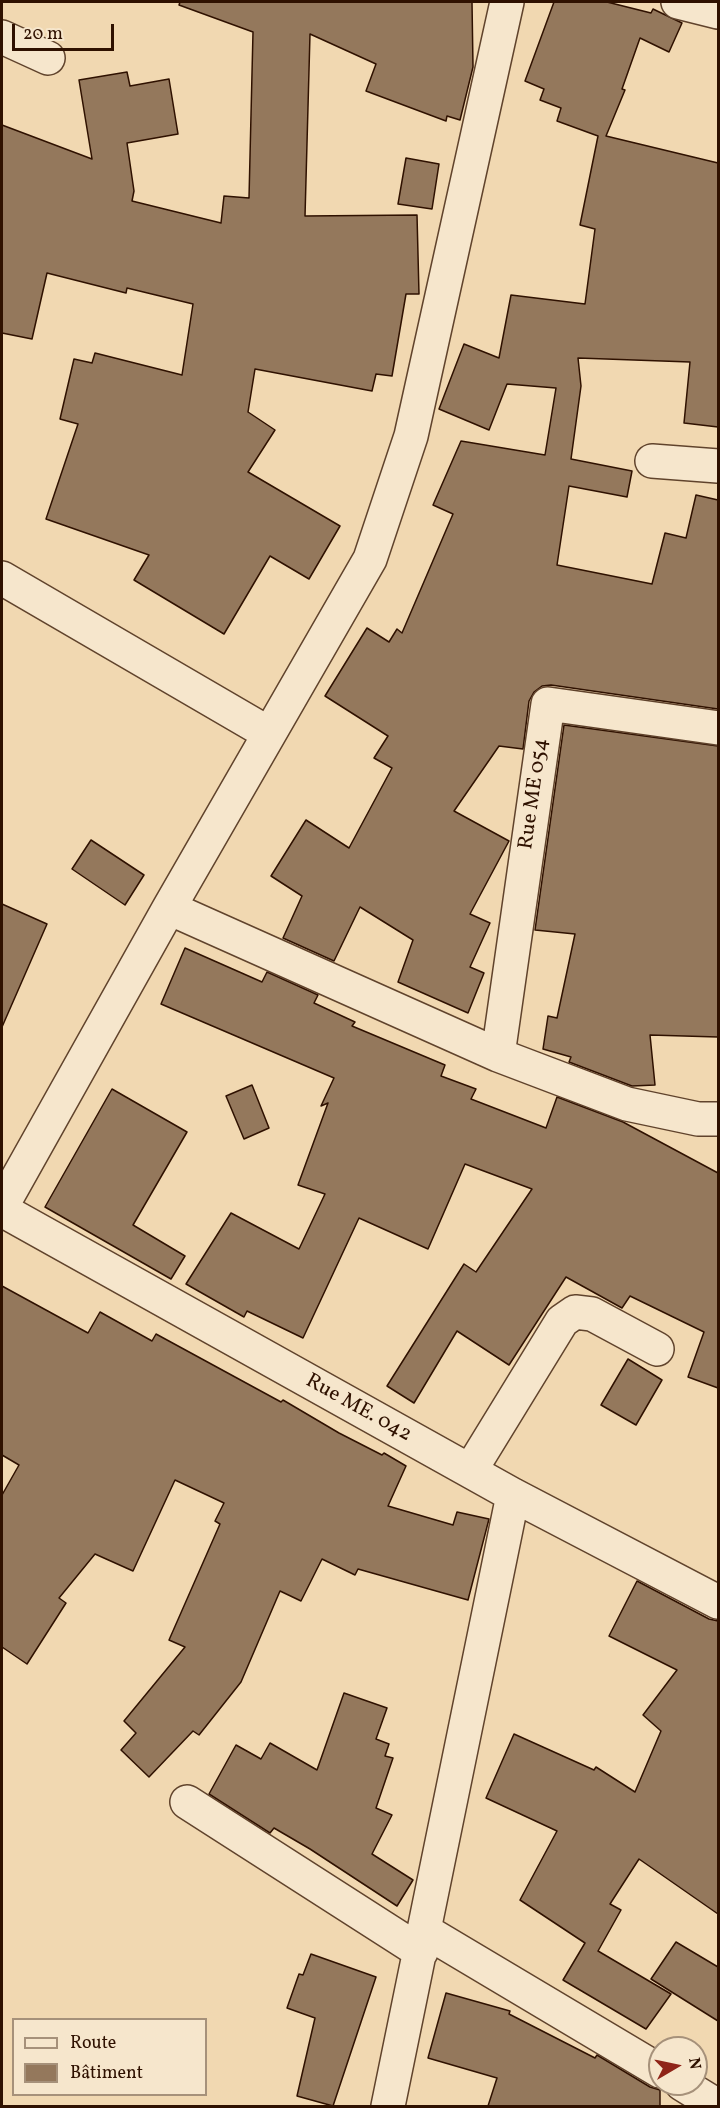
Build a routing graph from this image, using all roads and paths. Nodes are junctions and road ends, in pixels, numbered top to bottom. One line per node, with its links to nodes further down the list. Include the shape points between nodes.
1 (507, 2): 10 (street, via 411,436 369,559)
2 (678, 2): 3 (street)
3 (718, 12)
4 (2, 37): 5 (street)
5 (48, 58)
6 (651, 461): 7 (street)
7 (718, 466)
8 (2, 578): 10 (street)
9 (718, 728): 12 (street, Rue ME 054, via 548,704)
10 (268, 733): 11 (street)
11 (169, 908): 12 (street); 14 (street)
12 (498, 1055): 13 (street, via 627,1104 698,1119)
13 (718, 1119)
14 (2, 1208): 16 (street, Rue ME. 042)
15 (657, 1350): 16 (street, via 592,1314 575,1312 562,1321)
16 (470, 1471): 17 (street, Rue ME. 042)
17 (513, 1496): 18 (street, Rue ME. 042); 20 (street)
18 (718, 1602)
19 (187, 1802): 20 (street)
20 (423, 1942): 21 (street); 23 (street)
21 (648, 2064)
22 (702, 2096): 24 (street)
23 (388, 2106)
24 (718, 2106)

